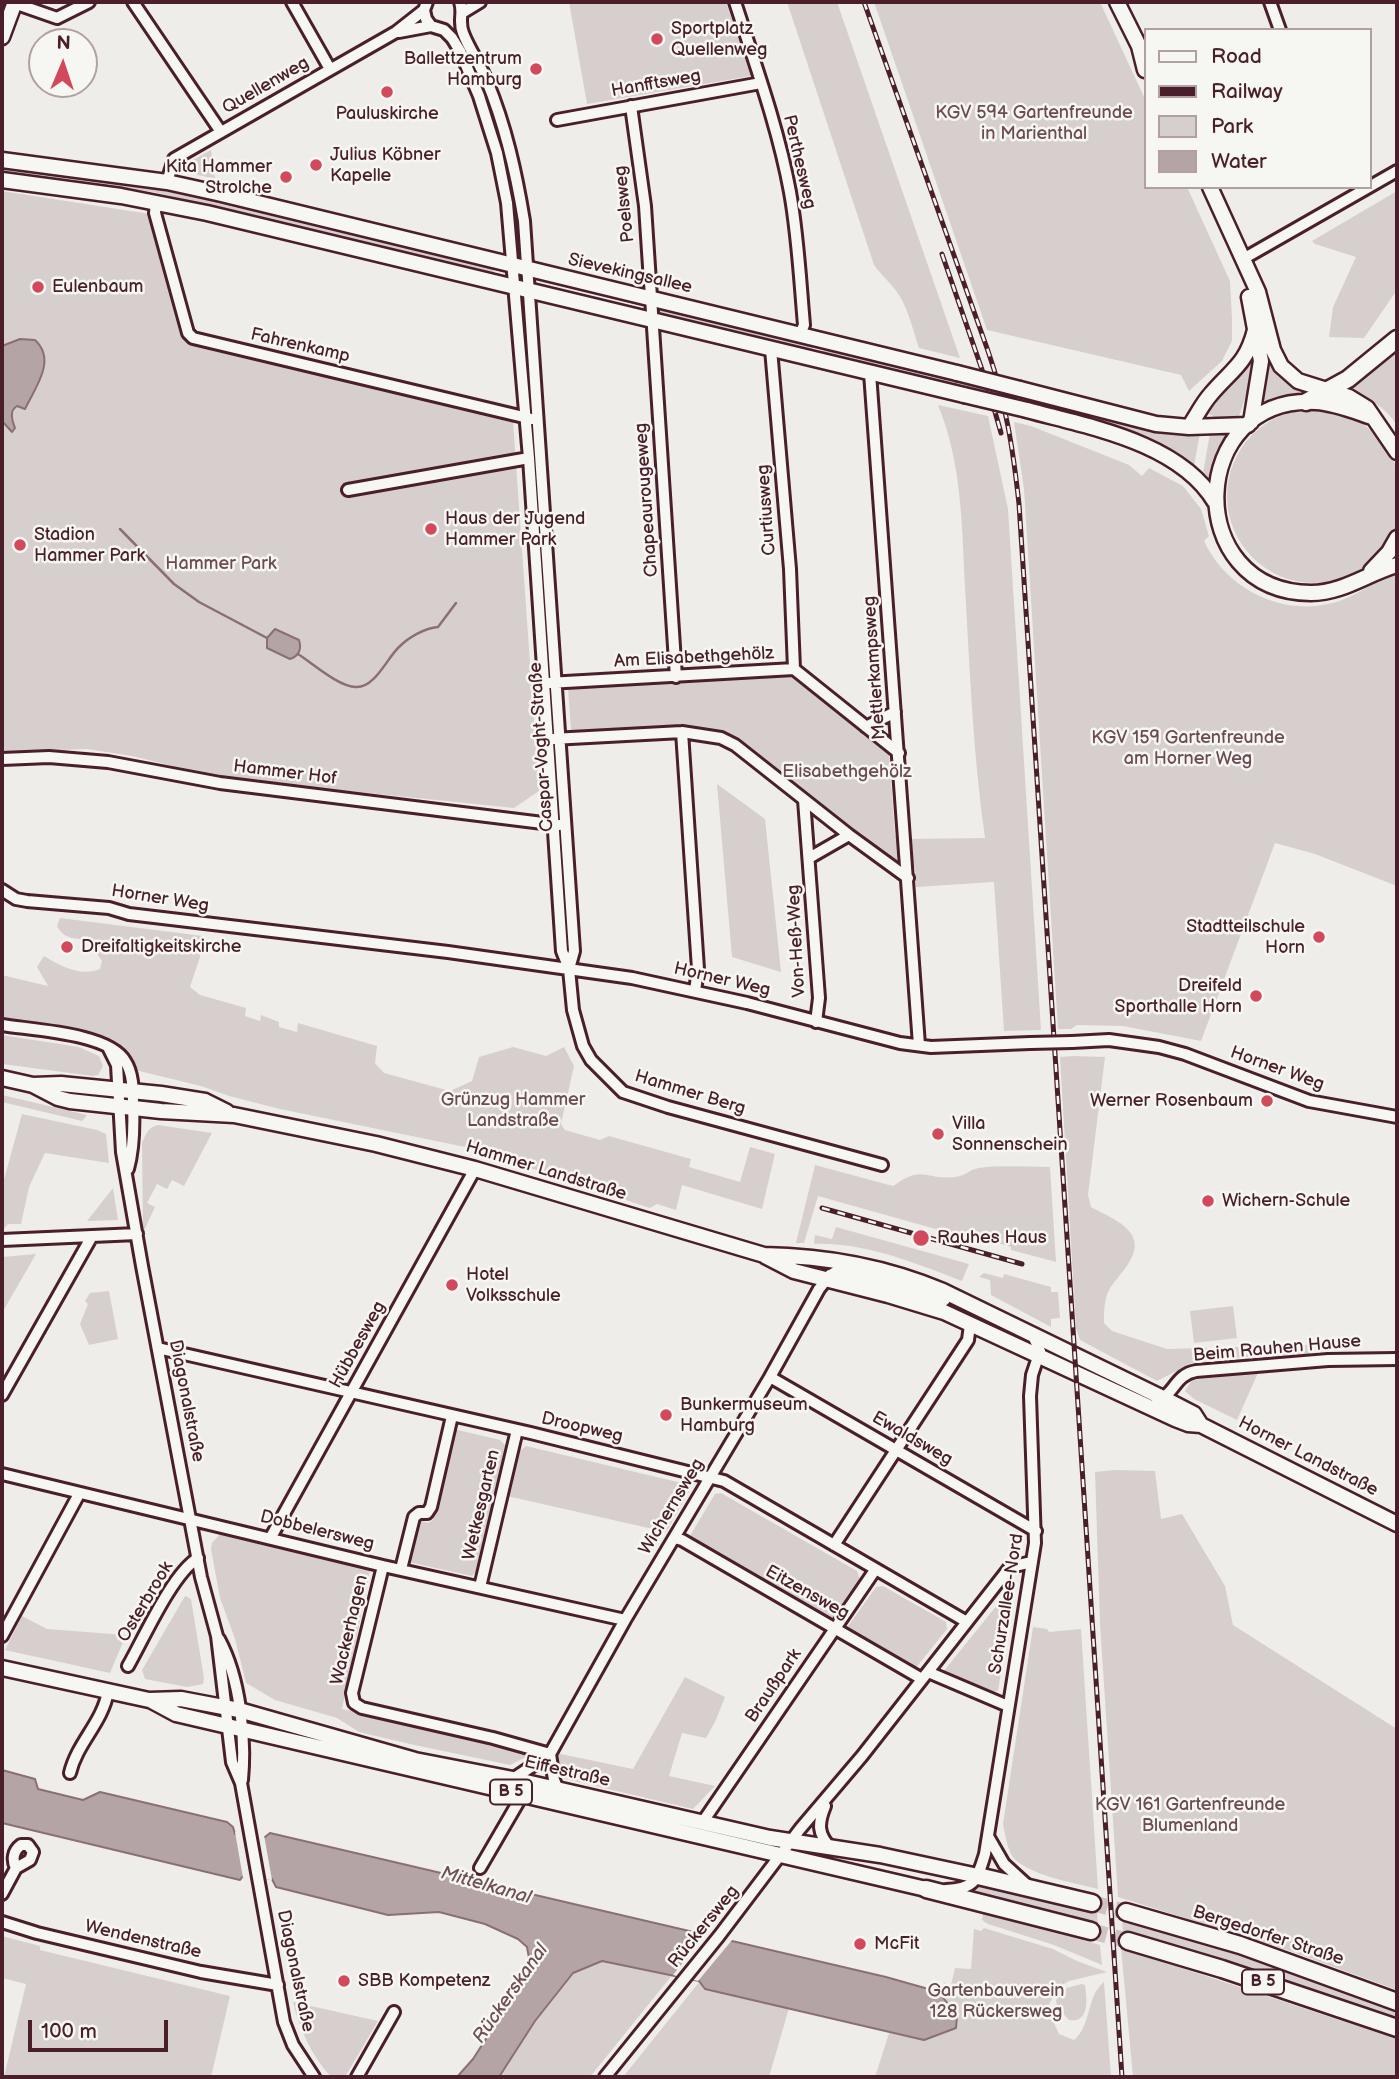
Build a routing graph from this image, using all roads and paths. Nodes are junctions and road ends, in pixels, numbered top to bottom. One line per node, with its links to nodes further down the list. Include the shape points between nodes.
1 (14, 2): 2 (street, via 57,18); 15 (main road)
2 (89, 2)
3 (133, 2): 21 (street)
4 (292, 2): 17 (street)
5 (480, 2): 10 (street)
6 (735, 2): 18 (street, Perthesweg)
7 (1117, 2): 16 (main road)
8 (1270, 2): 12 (street)
9 (426, 6): 11 (street); 14 (street, Quellenweg)
10 (460, 12): 13 (street, via 454,27); 34 (street, Caspar-Voght-Straße, via 512,153 524,221)
11 (431, 26): 13 (street); 14 (street, Quellenweg)
12 (1279, 28)
13 (444, 30): 34 (street, Caspar-Voght-Straße, via 460,51 479,96 497,153)
14 (396, 32): 17 (street, Quellenweg)
15 (2, 33)
16 (1142, 50)
17 (330, 69): 21 (street, Quellenweg)
18 (761, 83): 19 (street, Hanfftsweg); 39 (street, Perthesweg, via 790,190 804,325)
19 (631, 106): 20 (street, Hanfftsweg); 36 (street, Poelsweg, via 645,206)
20 (557, 120)
21 (220, 132): 25 (street, Quellenweg, via 174,159)
22 (2, 160): 25 (main road, Sievekingsallee)
23 (1397, 170): 26 (street)
24 (2, 180): 32 (main road, Sievekingsallee)
25 (167, 182): 34 (main road, Sievekingsallee)
26 (1371, 186)
27 (1201, 189): 38 (main road, via 1242,276)
28 (1210, 189): 33 (main road)
29 (1343, 189): 31 (street)
30 (1366, 189): 31 (street)
31 (1349, 199): 33 (street)
32 (156, 202): 35 (main road, Sievekingsallee); 45 (street, Fahrenkamp, via 155,213 192,338)
33 (1243, 259): 43 (main road, via 1281,366 1298,381)
34 (520, 268): 35 (street, Caspar-Voght-Straße); 36 (main road, Sievekingsallee)
35 (522, 288): 37 (main road, Sievekingsallee); 45 (street, Caspar-Voght-Straße); 47 (street, Caspar-Voght-Straße)
36 (651, 299): 37 (street, Poelsweg); 39 (main road, Sievekingsallee)
37 (651, 321): 41 (main road, Sievekingsallee); 58 (street, Chapeaurougeweg)
38 (1256, 326): 48 (main road, via 1261,361); 49 (main road, via 1247,356 1209,396)
39 (800, 334): 49 (main road, Sievekingsallee, bridge, via 1148,422)
40 (1397, 339): 43 (highway)
41 (771, 349): 42 (main road, Sievekingsallee); 57 (street, Curtiusweg)
42 (870, 373): 53 (main road, Sievekingsallee, bridge, via 1121,436 1154,450 1202,482); 60 (street, Mettlerkampsweg)
43 (1329, 390): 44 (highway); 46 (main road, via 1357,401)
44 (1306, 402): 46 (main road, Sievekingsallee, via 1328,403); 48 (main road, Sievekingsallee, via 1280,407)
45 (525, 417): 47 (street, Fahrenkamp); 51 (street, Caspar-Voght-Straße)
46 (1373, 417): 50 (main road)
47 (538, 421): 59 (street, Caspar-Voght-Straße)
48 (1249, 423): 49 (main road, Sievekingsallee); 53 (main road, Sievekingsallee, via 1223,458)
49 (1189, 428)
50 (1397, 452)
51 (529, 458): 52 (street); 59 (street, Caspar-Voght-Straße, via 535,569)
52 (348, 490)
53 (1215, 502): 56 (main road, Sievekingsallee, via 1230,548 1265,581 1311,593)
54 (1397, 538): 56 (main road, Sievekingsallee)
55 (1397, 565): 56 (main road, Sievekingsallee)
56 (1362, 578)
57 (794, 669): 58 (street, Am Elisabethgehölz); 61 (street, Am Elisabethgehölz)
58 (676, 677): 59 (street, Am Elisabethgehölz)
59 (550, 683): 63 (street, Caspar-Voght-Straße)
60 (895, 712): 61 (street); 64 (street, Mettlerkampsweg)
61 (866, 727): 64 (street, Am Elisabethgehölz)
62 (682, 732): 63 (street); 66 (street, via 735,745); 73 (street, via 698,970)
63 (554, 739): 67 (street, Caspar-Voght-Straße)
64 (899, 753): 70 (street, Mettlerkampsweg)
65 (2, 759): 67 (street, Hammer Hof, via 108,762 220,783)
66 (804, 800): 68 (street); 69 (street, Von-Heß-Weg)
67 (560, 825): 72 (street, Caspar-Voght-Straße, via 575,951)
68 (849, 835): 69 (street); 70 (street)
69 (809, 858): 74 (street, Von-Heß-Weg, via 819,998)
70 (908, 878): 76 (street, Mettlerkampsweg)
71 (2, 890): 72 (street, Horner Weg, via 27,901)
72 (569, 969): 73 (street, Horner Weg); 83 (street, Hammer Berg, via 583,1046 623,1092)
73 (695, 991): 74 (street, Horner Weg)
74 (816, 1022): 76 (street, Horner Weg)
75 (2, 1025): 79 (street, Diagonalstraße, via 87,1039 108,1047)
76 (919, 1045): 82 (street, Horner Weg, bridge, via 1108,1040 1159,1046 1309,1101)
77 (2, 1078): 78 (main road, Hammer Landstraße)
78 (33, 1085): 79 (main road, Hammer Landstraße); 80 (main road, Hammer Landstraße, via 58,1098)
79 (125, 1090): 80 (street, Diagonalstraße); 81 (main road, Hammer Landstraße, via 205,1101)
80 (126, 1107): 81 (main road, Hammer Landstraße); 85 (street, Diagonalstraße, via 133,1150 127,1171)
81 (234, 1115): 84 (main road, Hammer Landstraße)
82 (1397, 1117)
83 (882, 1165)
84 (475, 1169): 88 (main road, Hammer Landstraße); 100 (street, Hübbesweg)
85 (137, 1234): 86 (street); 94 (street, Diagonalstraße)
86 (92, 1236): 87 (street); 101 (street)
87 (2, 1240)
88 (764, 1255): 89 (main road, Hammer Landstraße); 90 (main road, Hammer Landstraße, via 794,1271)
89 (842, 1261): 90 (street, Wichernsweg); 91 (main road, Hammer Landstraße, via 908,1277)
90 (826, 1279): 91 (main road, via 850,1273); 92 (main road, Hammer Landstraße, via 930,1307); 99 (street, Wichernsweg)
91 (985, 1312): 93 (main road, Hammer Landstraße)
92 (970, 1325): 96 (main road, Hammer Landstraße); 107 (street, via 968,1340)
93 (1033, 1336): 95 (main road, Hammer Landstraße); 96 (street)
94 (158, 1348): 100 (street, Droopweg); 111 (street, Diagonalstraße)
95 (1071, 1354): 103 (main road, Horner Landstraße)
96 (1040, 1356): 98 (main road, Hammer Landstraße); 113 (street, Schurzallee-Nord, via 1030,1396)
97 (1397, 1359): 103 (street, Beim Rauhen Hause, via 1196,1371 1180,1377)
98 (1072, 1371): 102 (main road, Horner Landstraße)
99 (770, 1377): 107 (street, Ewaldsweg); 109 (street, Wichernsweg)
100 (351, 1392): 104 (street, Droopweg); 114 (street, Hübbesweg)
101 (2, 1395)
102 (1130, 1398): 103 (street); 105 (main road, Horner Landstraße, via 1188,1424)
103 (1163, 1398): 105 (main road, Horner Landstraße, via 1194,1414)
104 (452, 1416): 106 (street, Droopweg); 120 (street, via 431,1507 414,1517)
105 (1201, 1425): 112 (main road, Horner Landstraße)
106 (517, 1430): 109 (street, Droopweg); 122 (street, Wetkesgarten)
107 (896, 1450): 113 (street, Ewaldsweg); 116 (street)
108 (2, 1474): 110 (street, Dobbelersweg)
109 (711, 1476): 115 (street, Wichernsweg); 116 (street, Droopweg)
110 (79, 1494): 111 (street, Dobbelersweg); 126 (street)
111 (190, 1519): 114 (street, Dobbelersweg); 117 (street, Diagonalstraße)
112 (1397, 1524)
113 (1036, 1531): 118 (street, Schurzallee-Nord)
114 (271, 1537): 119 (street, Dobbelersweg)
115 (674, 1538): 123 (street, Wichernsweg); 125 (street, Eitzensweg)
116 (834, 1545): 121 (street, Droopweg)
117 (198, 1558): 127 (street, Osterbrook, via 177,1580); 134 (street, Diagonalstraße, via 217,1636 232,1666)
118 (1032, 1562): 124 (street, Rückersweg, via 1010,1567); 133 (street, Schurzallee-Nord)
119 (383, 1566): 120 (street, Dobbelersweg); 132 (street, Wackerhagen, via 352,1693)
120 (401, 1569): 122 (street, Dobbelersweg)
121 (876, 1570): 124 (street, Droopweg); 125 (street, Braußpark)
122 (480, 1587): 123 (street, Dobbelersweg)
123 (625, 1620): 136 (street, Wichernsweg)
124 (967, 1622): 129 (street, Rückersweg)
125 (835, 1628): 129 (street, Eitzensweg); 143 (street, Braußpark)
126 (2, 1636)
127 (128, 1666)
128 (2, 1668): 130 (main road, Eiffestraße / B 5)
129 (925, 1676): 133 (street, Eitzensweg); 141 (street, Rückersweg)
130 (108, 1691): 131 (main road, Eiffestraße / B 5); 137 (street, via 104,1708)
131 (149, 1700): 134 (main road, Eiffestraße / B 5, via 181,1699); 135 (main road, Eiffestraße / B 5, via 176,1714)
132 (354, 1703): 136 (street, Eiffestraße)
133 (1008, 1706): 144 (street, Schurzallee-Nord)
134 (232, 1708): 135 (street, Diagonalstraße); 138 (main road, Eiffestraße / B 5, via 415,1760)
135 (234, 1727): 140 (main road, Eiffestraße / B 5); 159 (street, Diagonalstraße, via 232,1762 242,1783)
136 (550, 1754): 138 (street, Wichernsweg); 139 (street)
137 (70, 1773)
138 (513, 1779): 139 (main road, Eiffestraße / B 5)
139 (558, 1789): 142 (street); 143 (main road, Eiffestraße / B 5)
140 (523, 1794): 142 (main road, Eiffestraße / B 5); 149 (street)
141 (828, 1796): 145 (street, Rückersweg); 146 (street, Rückersweg, via 819,1825)
142 (575, 1807): 147 (main road, Eiffestraße / B 5)
143 (702, 1823): 145 (main road, Eiffestraße / B 5)
144 (989, 1837): 150 (street, Schurzallee-Nord); 151 (street, via 1004,1864)
145 (791, 1842): 146 (main road, Eiffestraße / B 5); 147 (street, Rückersweg)
146 (831, 1848): 150 (main road, Eiffestraße / B 5)
147 (781, 1856): 152 (main road, Eiffestraße / B 5); 165 (street, Rückersweg)
148 (16, 1868): 153 (street)
149 (480, 1868)
150 (978, 1876): 151 (highway, B 5); 152 (street, via 971,1885 956,1889)
151 (1032, 1888): 154 (highway, B 5)
152 (926, 1889): 157 (highway, B 5)
153 (2, 1894)
154 (1092, 1903)
155 (1126, 1912): 160 (highway, Bergedorfer Straße / B 5, via 1240,1945)
156 (2, 1922): 159 (street, Wendenstraße, via 201,1972)
157 (1091, 1931)
158 (1128, 1941): 162 (highway, B 5)
159 (278, 1985): 163 (street, Diagonalstraße, via 293,2045)
160 (1397, 2001)
161 (394, 2012): 164 (street)
162 (1397, 2028)
163 (314, 2077)
164 (357, 2077)
165 (604, 2077)

